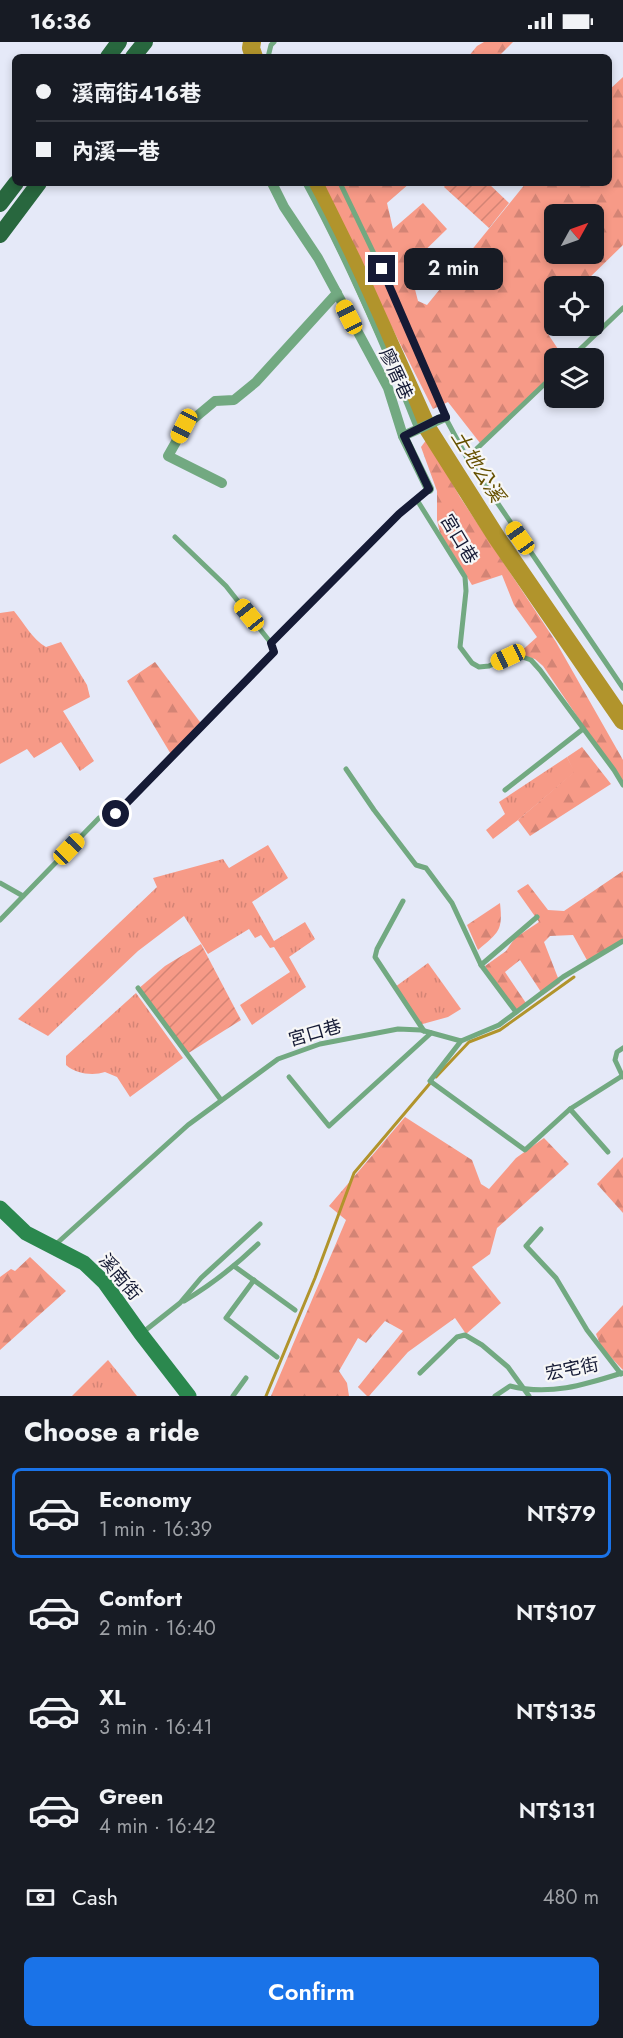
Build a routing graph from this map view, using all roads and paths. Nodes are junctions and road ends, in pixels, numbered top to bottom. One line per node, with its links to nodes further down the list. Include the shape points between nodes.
1 (119, 42): 2 (street)
2 (137, 53)
3 (14, 186): 8 (main road)
4 (37, 186): 9 (main road)
5 (274, 186): 10 (street, 廖厝巷)
6 (307, 186): 15 (lane, via 366,308)
7 (341, 186): 14 (lane, via 390,287)
8 (0, 204)
9 (0, 235)
10 (337, 293): 16 (street, 廖厝巷, via 388,388); 18 (street, via 256,382 234,400 215,401 184,426 168,456)
11 (623, 308): 12 (lane)
12 (581, 348)
13 (544, 385): 17 (lane)
14 (442, 418): 15 (street); 17 (lane)
15 (417, 429): 16 (street)
16 (404, 436): 19 (street, 廖厝巷)
17 (467, 459): 23 (lane)
18 (222, 483)
19 (429, 489): 20 (lane)
20 (417, 500): 22 (lane); 24 (lane, 宮口巷, via 465,577 460,646 472,663 489,666 518,655 531,660)
21 (175, 537): 22 (lane, via 226,586)
22 (271, 643): 29 (lane, via 274,652 124,806 116,814 99,818)
23 (623, 688)
24 (583, 729): 26 (lane, 宮口巷); 27 (lane)
25 (346, 769): 34 (lane, via 416,865 426,868 452,903)
26 (623, 785)
27 (505, 790)
28 (0, 883): 29 (lane)
29 (23, 896): 32 (lane)
30 (403, 901): 37 (lane, via 375,957)
31 (537, 917): 34 (lane)
32 (0, 920)
33 (623, 941): 36 (lane, via 563,977)
34 (481, 965): 36 (lane)
35 (138, 988): 43 (lane)
36 (516, 1012): 39 (lane)
37 (424, 1031): 38 (lane, 宮口巷); 43 (lane, 宮口巷, via 398,1029 320,1044 279,1059)
38 (431, 1033): 39 (lane, 宮口巷); 42 (lane, via 329,1126)
39 (461, 1041): 44 (lane, via 430,1081 525,1150)
40 (623, 1048): 41 (lane, via 615,1060)
41 (623, 1076): 44 (lane)
42 (290, 1077)
43 (221, 1100): 50 (lane, 宮口巷)
44 (570, 1109): 45 (lane)
45 (608, 1152)
46 (0, 1208): 50 (street, 溪南街, via 26,1233)
47 (260, 1224): 53 (lane, via 201,1278)
48 (541, 1229): 58 (lane, via 526,1246 556,1278 587,1330)
49 (258, 1244): 51 (lane)
50 (52, 1247): 55 (street, 溪南街, via 84,1263 104,1282)
51 (234, 1266): 52 (lane); 53 (lane)
52 (254, 1280): 54 (lane); 56 (lane, via 226,1318)
53 (180, 1303): 55 (lane)
54 (295, 1310)
55 (141, 1334): 61 (street, 溪南街)
56 (277, 1357)
57 (420, 1373): 60 (lane, via 457,1337 465,1335 508,1367)
58 (622, 1373): 60 (lane, 宏宅街, via 579,1387)
59 (246, 1378): 62 (lane)
60 (523, 1390): 63 (lane, 宏宅街, via 510,1386); 64 (lane)
61 (189, 1396)
62 (233, 1396)
63 (495, 1396)
64 (529, 1396)

